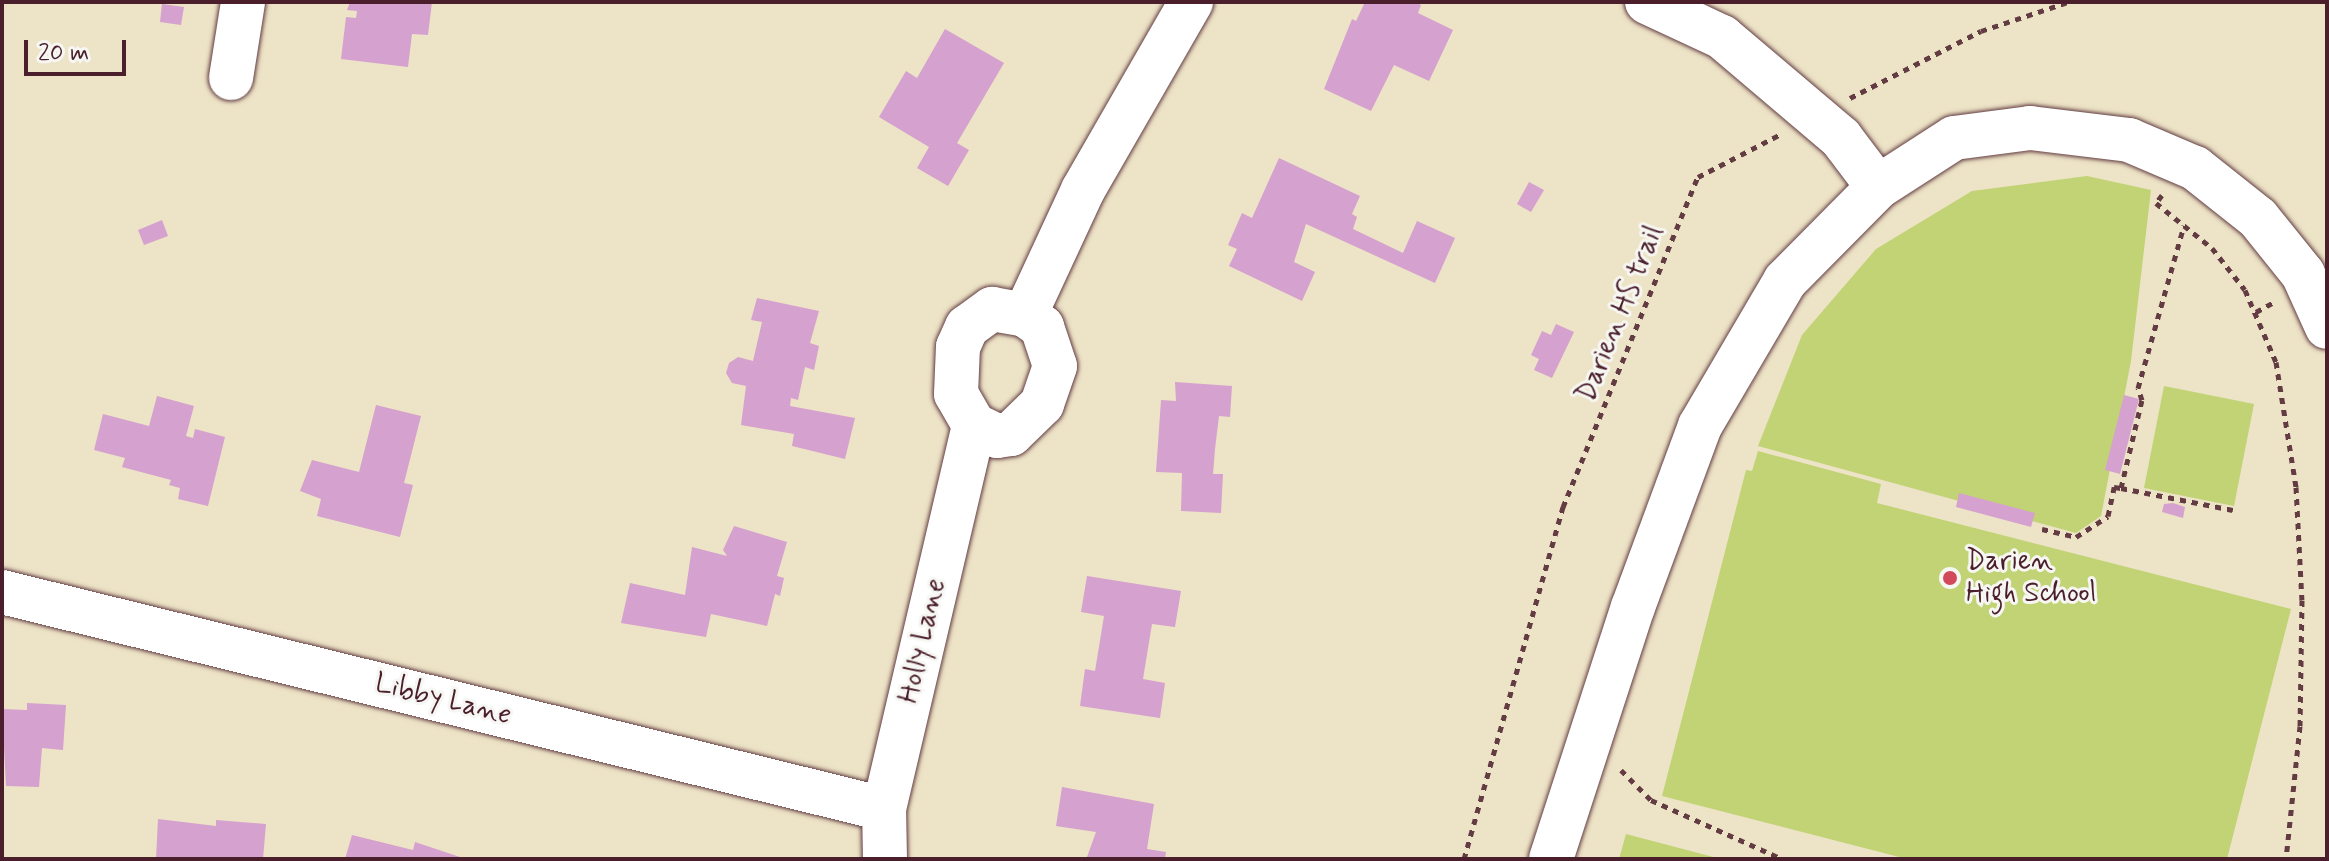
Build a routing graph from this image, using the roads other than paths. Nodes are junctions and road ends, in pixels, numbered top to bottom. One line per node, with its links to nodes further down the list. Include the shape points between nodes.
1 (243, 2): 4 (street)
2 (1191, 2): 6 (street, via 1083,190)
3 (1647, 2): 5 (street, via 1722,37 1841,138)
4 (231, 78)
5 (1878, 187): 7 (street, via 1954,138 2030,128 2129,140 2195,168 2258,218 2303,274); 12 (street, via 1785,281 1700,426 1633,607)
6 (1025, 315): 8 (street, via 992,309 980,314 958,347 956,394); 8 (street, via 1042,327 1055,366 1042,404 1011,434 997,436)
7 (2327, 327)
8 (974, 425): 10 (street, Holly Lane)
9 (2, 592): 10 (street, Libby Lane)
10 (884, 809): 11 (street, Holly Lane)
11 (885, 859)
12 (1551, 859)

